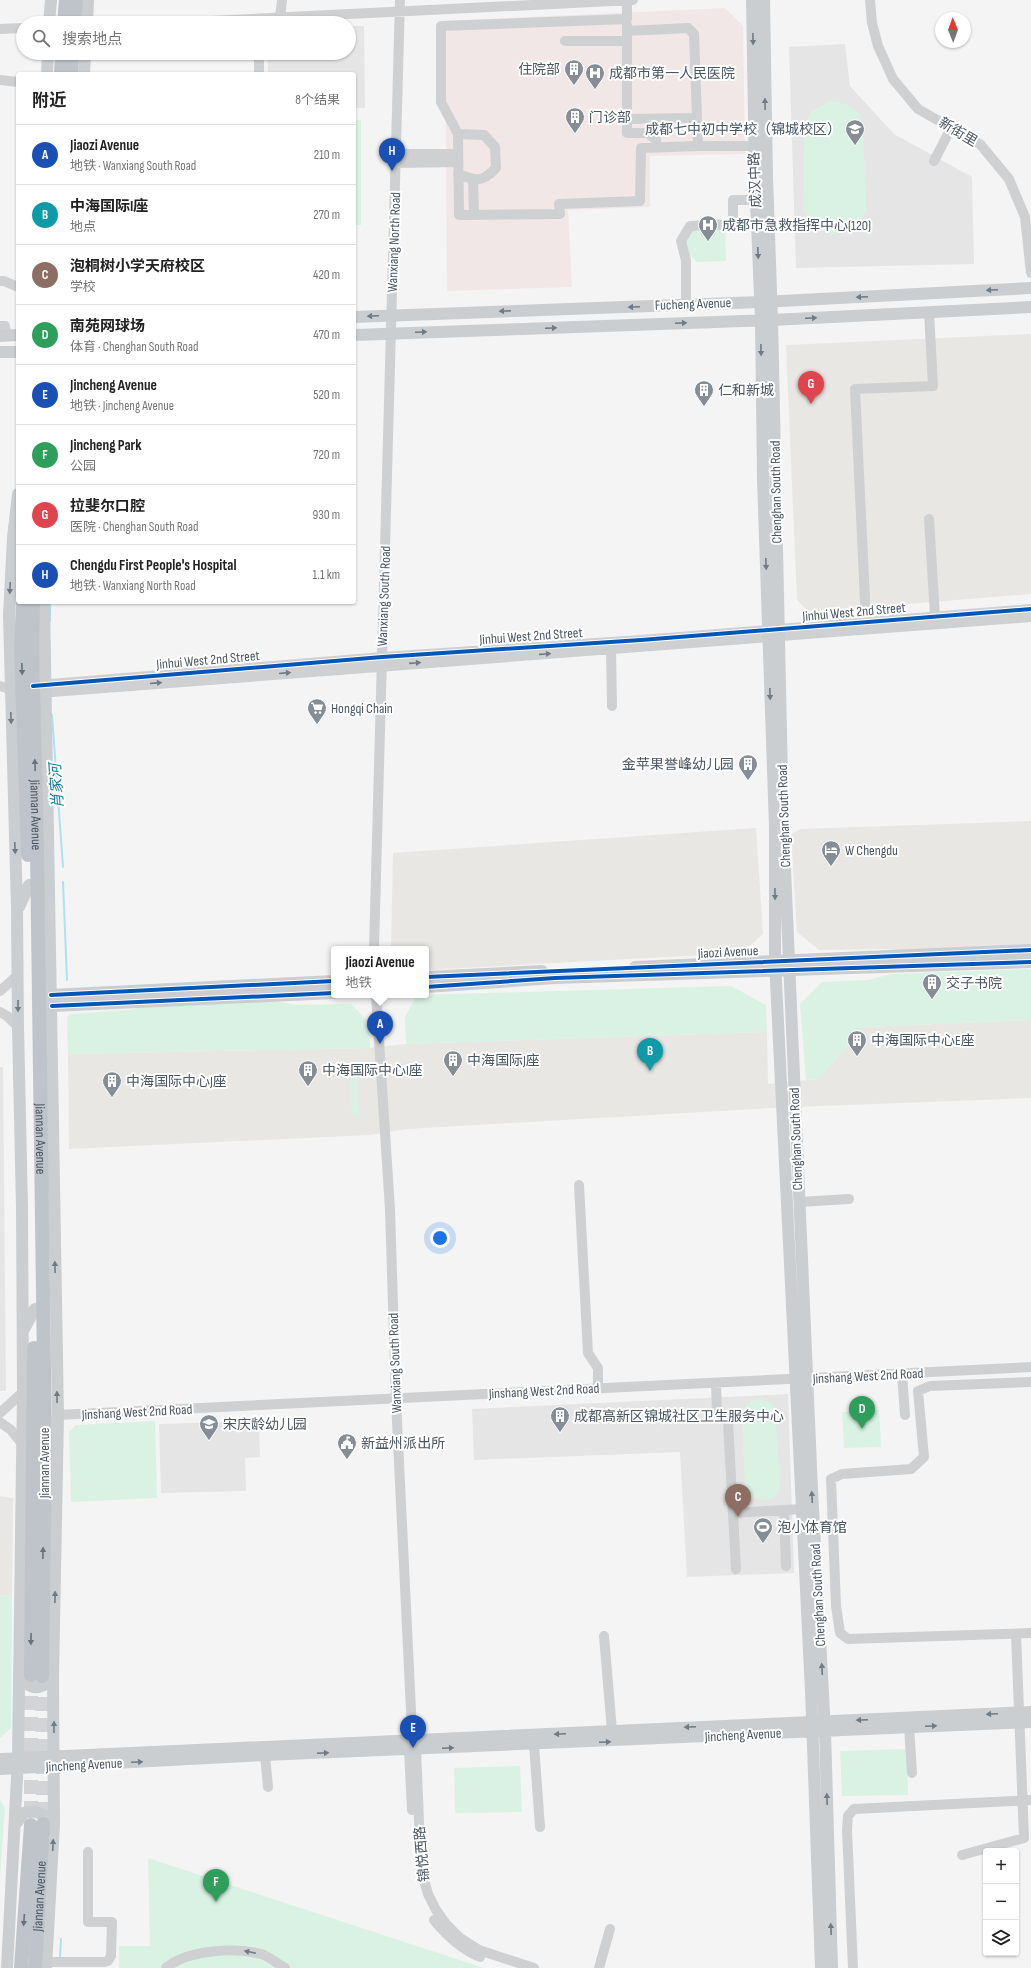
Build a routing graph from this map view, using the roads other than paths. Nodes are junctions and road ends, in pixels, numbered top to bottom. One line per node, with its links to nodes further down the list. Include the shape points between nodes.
1 (51, 0): 13 (main road)
2 (66, 0): 14 (highway)
3 (76, 0): 15 (highway)
4 (88, 0): 16 (main road)
5 (282, 0): 17 (street)
6 (400, 0): 12 (street, Wanxiang North Road)
7 (627, 0): 8 (street); 12 (street); 19 (street)
8 (634, 0)
9 (752, 0): 41 (main road, 成汉中路, one-way to 41)
10 (764, 0): 58 (main road, 成汉中路, one-way to 10)
11 (870, 0): 38 (street, 新街里, via 878,46 893,79 918,109)
12 (400, 12): 18 (street); 43 (street, Wanxiang North Road)
13 (50, 16)
14 (65, 16)
15 (75, 16)
16 (87, 16)
17 (280, 16)
18 (320, 16)
19 (627, 19): 22 (street); 39 (street, via 441,26 441,102)
20 (16, 28): 21 (street)
21 (0, 29)
22 (627, 36): 23 (street); 36 (street, via 688,28 694,34); 37 (street)
23 (565, 41)
24 (48, 60): 29 (main road)
25 (62, 60): 30 (highway)
26 (72, 60): 31 (highway)
27 (85, 60): 32 (main road)
28 (259, 60): 33 (street)
29 (47, 72)
30 (61, 72)
31 (71, 72)
32 (84, 72)
33 (259, 72)
34 (0, 80): 35 (street)
35 (16, 82)
36 (697, 118): 37 (street); 40 (street)
37 (627, 120): 42 (street, via 627,133 648,133 656,140)
38 (951, 128): 45 (street); 52 (street, 新街里, via 980,144 1009,179 1025,217)
39 (458, 134): 44 (street); 47 (street, via 484,135 495,147 496,168 486,178)
40 (698, 146): 41 (street); 42 (street)
41 (754, 146): 48 (main road, 成汉中路)
42 (656, 148): 49 (street, via 640,148 640,201 559,204 560,214)
43 (397, 158): 44 (street); 60 (street, Wanxiang North Road)
44 (458, 158): 46 (street)
45 (934, 161)
46 (458, 174): 47 (street); 49 (street, via 459,215)
47 (473, 180): 49 (street)
48 (756, 200): 50 (main road, 成汉中路); 51 (street, via 733,200)
49 (474, 215)
50 (757, 223): 51 (street); 58 (main road, 成汉中路, one-way to 58)
51 (733, 224): 56 (street, via 690,226 681,241 686,260)
52 (1031, 273)
53 (0, 281): 54 (street, via 4,280)
54 (16, 286)
55 (1031, 288): 58 (main road, Fucheng Avenue, one-way to 58)
56 (686, 305): 58 (main road, Fucheng Avenue); 60 (main road, Fucheng Avenue, one-way to 60)
57 (1031, 307): 59 (main road, Fucheng Avenue)
58 (766, 311): 59 (main road, Fucheng Avenue, one-way to 59); 62 (main road, Fucheng Avenue, one-way to 58); 75 (main road, Chenghan South Road)
59 (930, 312): 74 (street, via 932,386 854,389)
60 (391, 315): 61 (main road, Fucheng Avenue, one-way to 61); 62 (street, Wanxiang South Road)
61 (356, 317)
62 (391, 333): 63 (main road, Fucheng Avenue); 78 (street, Wanxiang South Road)
63 (356, 335)
64 (0, 352): 65 (main road)
65 (16, 352)
66 (16, 512): 71 (main road, one-way to 71)
67 (929, 519): 72 (street)
68 (22, 604): 76 (highway, Jiannan Avenue)
69 (40, 605): 76 (highway, Jiannan Avenue); 80 (main road)
70 (1031, 609): 72 (street, Jinhui West 2nd Street)
71 (9, 616): 76 (main road); 79 (main road)
72 (935, 616): 74 (street, Jinhui West 2nd Street)
73 (1031, 617): 75 (street, Jinhui West 2nd Street)
74 (866, 621): 75 (street, Jinhui West 2nd Street)
75 (774, 634): 77 (street, Jinhui West 2nd Street); 78 (street, Jinhui West 2nd Street); 89 (main road, Chenghan South Road, one-way to 89); 90 (main road, Chenghan South Road)
76 (26, 646): 80 (highway, Jiannan Avenue); 84 (highway, Jiannan Avenue, one-way to 84)
77 (611, 650): 78 (street, Jinhui West 2nd Street, one-way to 77); 81 (street)
78 (382, 661): 80 (street, Jinhui West 2nd Street); 86 (street, Wanxiang South Road)
79 (5, 687): 85 (main road, one-way to 85)
80 (39, 689): 82 (highway, Jiannan Avenue, one-way to 80); 83 (main road)
81 (612, 706)
82 (37, 851): 83 (main road); 118 (highway, Jiannan Avenue)
83 (50, 876): 98 (main road)
84 (29, 885): 85 (main road); 104 (highway, Jiannan Avenue)
85 (17, 910): 91 (main road)
86 (374, 946)
87 (1031, 950): 90 (main road, Jiaozi Avenue)
88 (1031, 962): 90 (main road, Jiaozi Avenue)
89 (776, 965): 90 (main road, Jiaozi Avenue); 92 (main road, Jiaozi Avenue); 94 (main road, Jiaozi Avenue); 108 (main road, Chenghan South Road)
90 (790, 965): 103 (main road, Chenghan South Road)
91 (18, 975): 95 (street); 100 (main road, one-way to 100)
92 (429, 977)
93 (331, 981): 98 (main road)
94 (429, 987)
95 (0, 991)
96 (331, 993): 98 (main road)
97 (376, 998): 113 (street, Wanxiang South Road, via 390,1209)
98 (52, 1000): 115 (main road, one-way to 98)
99 (0, 1012): 100 (street)
100 (18, 1027): 105 (main road)
101 (579, 1185): 111 (street, via 588,1354 598,1368)
102 (849, 1199): 103 (street)
103 (799, 1202): 108 (main road, Chenghan South Road)
104 (35, 1309): 105 (main road); 129 (highway, Jiannan Avenue, one-way to 129)
105 (22, 1333): 112 (main road)
106 (1031, 1367): 107 (street, Jinshang West 2nd Road)
107 (902, 1374): 108 (street, Jinshang West 2nd Road); 116 (street)
108 (802, 1379): 110 (street, Jinshang West 2nd Road); 121 (main road, Chenghan South Road); 132 (main road, Chenghan South Road, one-way to 108, via 812,1489)
109 (1031, 1382): 127 (street, via 930,1386 918,1391 924,1456 911,1469 842,1474 831,1479 836,1606 840,1633 848,1640)
110 (716, 1384): 111 (street, Jinshang West 2nd Road); 123 (street, via 717,1410 728,1422)
111 (598, 1388): 113 (street, Jinshang West 2nd Road)
112 (23, 1392): 114 (street); 119 (main road)
113 (396, 1400): 115 (street, Jinshang West 2nd Road); 135 (street, Wanxiang South Road)
114 (0, 1414)
115 (58, 1415): 120 (main road)
116 (904, 1415)
117 (0, 1422): 119 (street, via 11,1430)
118 (45, 1440): 120 (main road); 129 (highway, Jiannan Avenue, one-way to 118)
119 (22, 1444): 129 (main road)
120 (57, 1459): 129 (main road, one-way to 120)
121 (801, 1509): 122 (street); 131 (main road, Chenghan South Road)
122 (784, 1510): 123 (street); 124 (street)
123 (733, 1513): 125 (street)
124 (786, 1566)
125 (736, 1569)
126 (1031, 1633): 127 (street)
127 (1016, 1634): 130 (street)
128 (604, 1636): 134 (street)
129 (37, 1677): 139 (main road, one-way to 129); 140 (main road)
130 (1025, 1717): 132 (main road, Jincheng Avenue, one-way to 132); 133 (main road, Jincheng Avenue, one-way to 130); 144 (street)
131 (811, 1727): 132 (main road, Jincheng Avenue); 134 (main road, Jincheng Avenue, one-way to 134); 136 (main road, Jincheng Avenue, one-way to 131); 160 (main road, Chenghan South Road)
132 (824, 1727): 133 (main road, Jincheng Avenue); 161 (main road, Chenghan South Road, one-way to 132)
133 (909, 1728): 142 (street)
134 (612, 1731): 135 (main road, Jincheng Avenue, one-way to 135)
135 (412, 1742): 136 (main road, Jincheng Avenue, one-way to 136); 137 (main road, Jincheng Avenue, one-way to 135); 139 (main road, Jincheng Avenue); 157 (street, 锦悦西路, via 416,1874 426,1905 443,1931 465,1950); 158 (street, 锦悦西路, via 421,1870 436,1910 460,1938 479,1950)
136 (534, 1745): 147 (street)
137 (266, 1755): 139 (main road, Jincheng Avenue, one-way to 137); 143 (street)
138 (0, 1759): 140 (main road, Jincheng Avenue)
139 (54, 1761): 140 (main road, Jincheng Avenue); 146 (main road)
140 (18, 1763): 141 (main road, Jincheng Avenue); 145 (main road)
141 (0, 1769)
142 (912, 1773)
143 (268, 1787)
144 (1027, 1800): 148 (street); 162 (street, via 854,1809 848,1816)
145 (15, 1825): 146 (main road, via 24,1813 36,1812 48,1817); 153 (main road)
146 (43, 1825): 152 (highway, Jiannan Avenue, one-way to 146); 154 (highway, Jiannan Avenue, one-way to 154)
147 (540, 1827)
148 (1028, 1838): 150 (street)
149 (88, 1852): 152 (street, via 88,1922 112,1922 111,1956 104,1962)
150 (962, 1855)
151 (610, 1929): 159 (street)
152 (49, 1966)
153 (7, 1968)
154 (21, 1968)
155 (166, 1968): 156 (street, one-way to 155, via 263,1955 242,1950 192,1956 178,1960)
156 (285, 1968)
157 (510, 1968)
158 (534, 1968)
159 (599, 1968)
160 (821, 1968)
161 (832, 1968)
162 (853, 1968)

